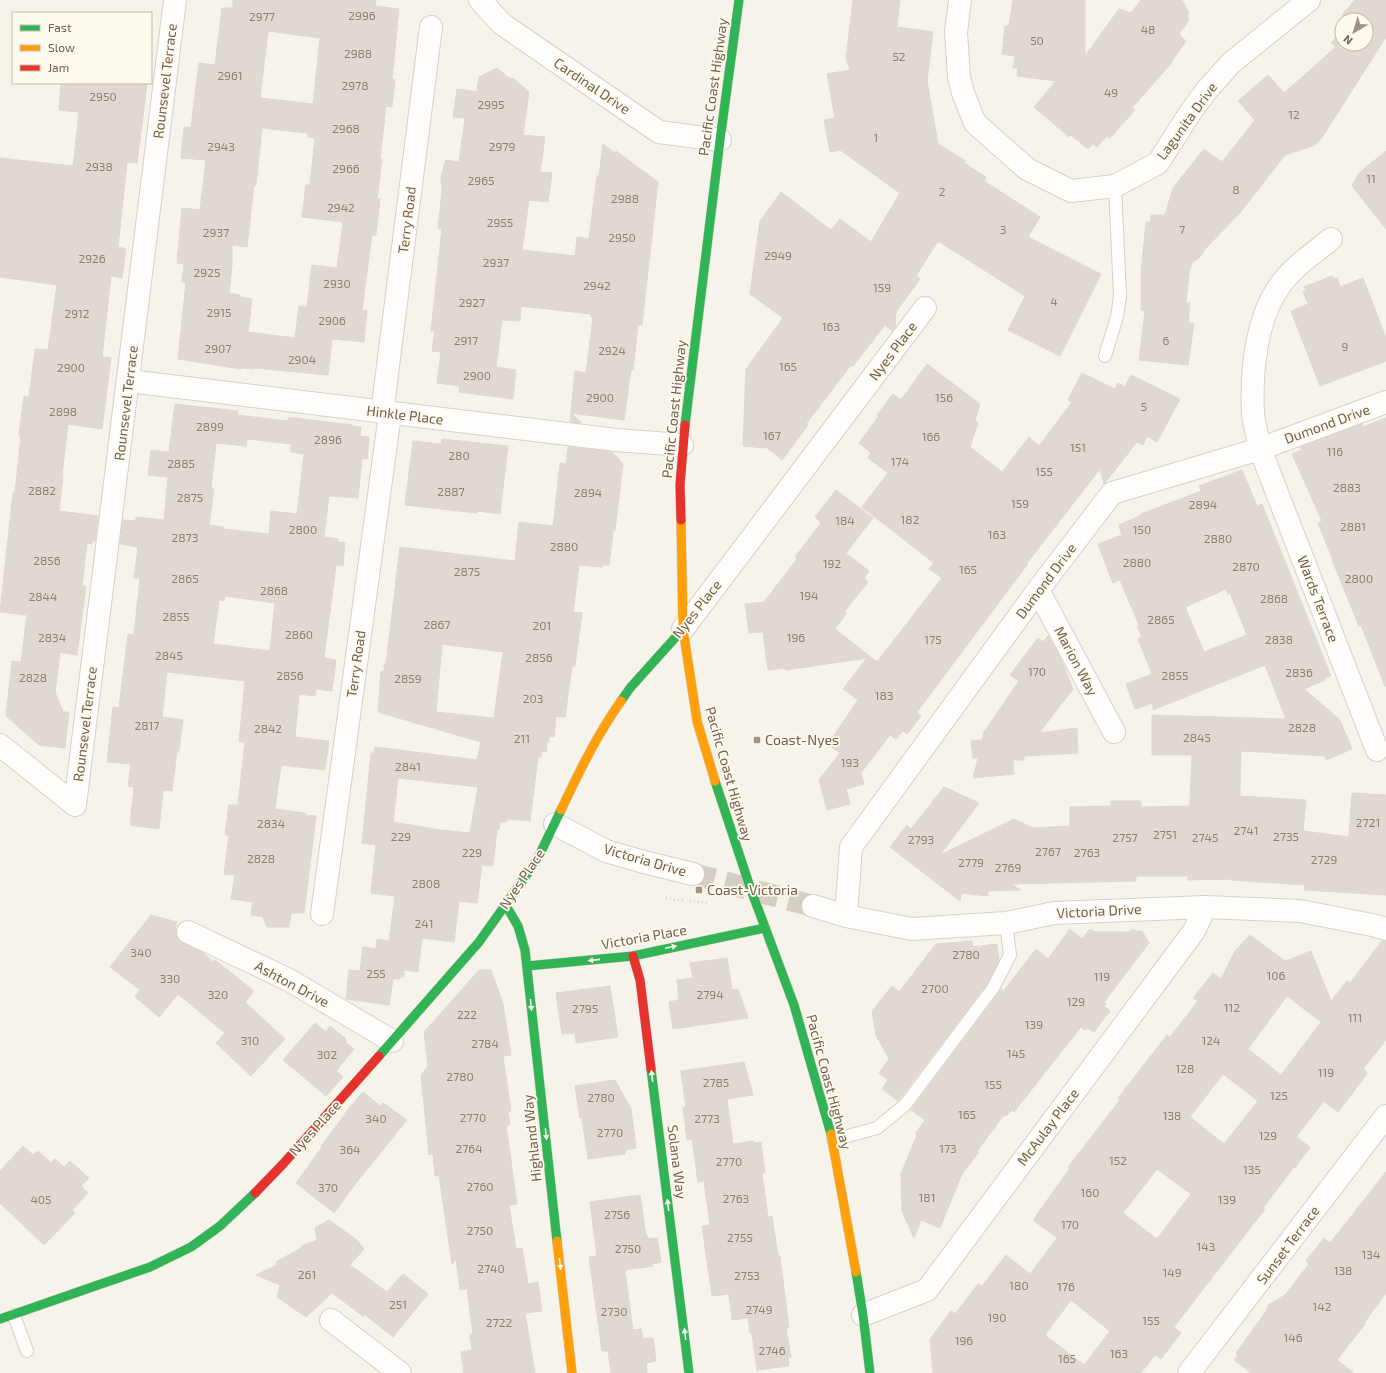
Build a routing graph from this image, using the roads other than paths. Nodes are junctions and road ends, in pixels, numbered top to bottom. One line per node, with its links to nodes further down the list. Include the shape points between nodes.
1 (175, 0): 12 (street, Rounsevel Terrace)
2 (480, 0): 7 (street, Cardinal Drive, via 502,24 659,132)
3 (739, 0): 7 (main road, Pacific Coast Highway)
4 (960, 0): 8 (street, Lagunita Drive, via 956,32 959,77 975,123 1027,169 1071,191)
5 (1309, 0): 8 (street, Lagunita Drive, via 1231,63 1190,113 1158,163)
6 (431, 27): 14 (street, Terry Road)
7 (720, 140): 15 (main road, Pacific Coast Highway)
8 (1115, 186): 11 (lane, via 1120,296 1117,317)
9 (1331, 240): 16 (street, Wards Terrace, via 1296,267 1280,284 1259,332 1254,362 1253,413)
10 (925, 308): 18 (street, Nyes Place)
11 (1105, 356)
12 (129, 381): 14 (street, Hinkle Place); 20 (street, Rounsevel Terrace, via 75,805)
13 (1386, 402): 16 (street, Dumond Drive)
14 (386, 413): 15 (street, Hinkle Place, via 616,440); 27 (street, Terry Road)
15 (682, 445): 18 (main road, Pacific Coast Highway, via 680,485)
16 (1260, 449): 17 (street, Dumond Drive, via 1112,493); 21 (street, Wards Terrace)
17 (1038, 590): 19 (street, Marion Way); 28 (street, Dumond Drive, via 851,847)
18 (684, 629): 22 (main road, Nyes Place, via 630,688 606,722); 30 (main road, Pacific Coast Highway, via 697,721 730,830)
19 (1114, 732)
20 (0, 745)
21 (1376, 750)
22 (555, 824): 23 (street, Victoria Drive, via 606,851); 24 (main road, Nyes Place, via 537,860)
23 (693, 874)
24 (506, 904): 34 (main road, Highland Way, via 522,934); 35 (main road, Nyes Place, via 479,942)
25 (813, 906): 28 (street, Victoria Drive)
26 (1205, 907): 29 (street, Victoria Drive, via 1054,913); 31 (street, Victoria Drive, via 1300,911); 39 (street, McAulay Place, via 1194,931 927,1290)
27 (322, 914)
28 (846, 916): 29 (street, Victoria Drive, via 912,929)
29 (1006, 923): 37 (lane, via 1010,955 993,988 905,1105 877,1128)
30 (765, 928): 33 (main road, Victoria Place, one-way to 30); 37 (main road, Pacific Coast Highway, via 794,1005)
31 (1386, 930)
32 (188, 932): 35 (street, Ashton Drive, via 289,980)
33 (633, 956): 34 (main road, Victoria Place, one-way to 34); 45 (main road, Solana Way, one-way to 33, via 640,980)
34 (527, 966): 44 (main road, Highland Way, one-way to 44)
35 (392, 1041): 38 (main road, Nyes Place, via 277,1170 220,1226 191,1247 150,1267)
36 (1386, 1116): 47 (street, Sunset Terrace)
37 (833, 1140): 39 (main road, Pacific Coast Highway)
38 (14, 1315): 40 (main road, Nyes Place); 42 (lane)
39 (863, 1315): 46 (main road, Pacific Coast Highway)
40 (0, 1319)
41 (331, 1320): 43 (street)
42 (27, 1351)
43 (400, 1373)
44 (572, 1373)
45 (689, 1373)
46 (870, 1373)
47 (1189, 1373)

